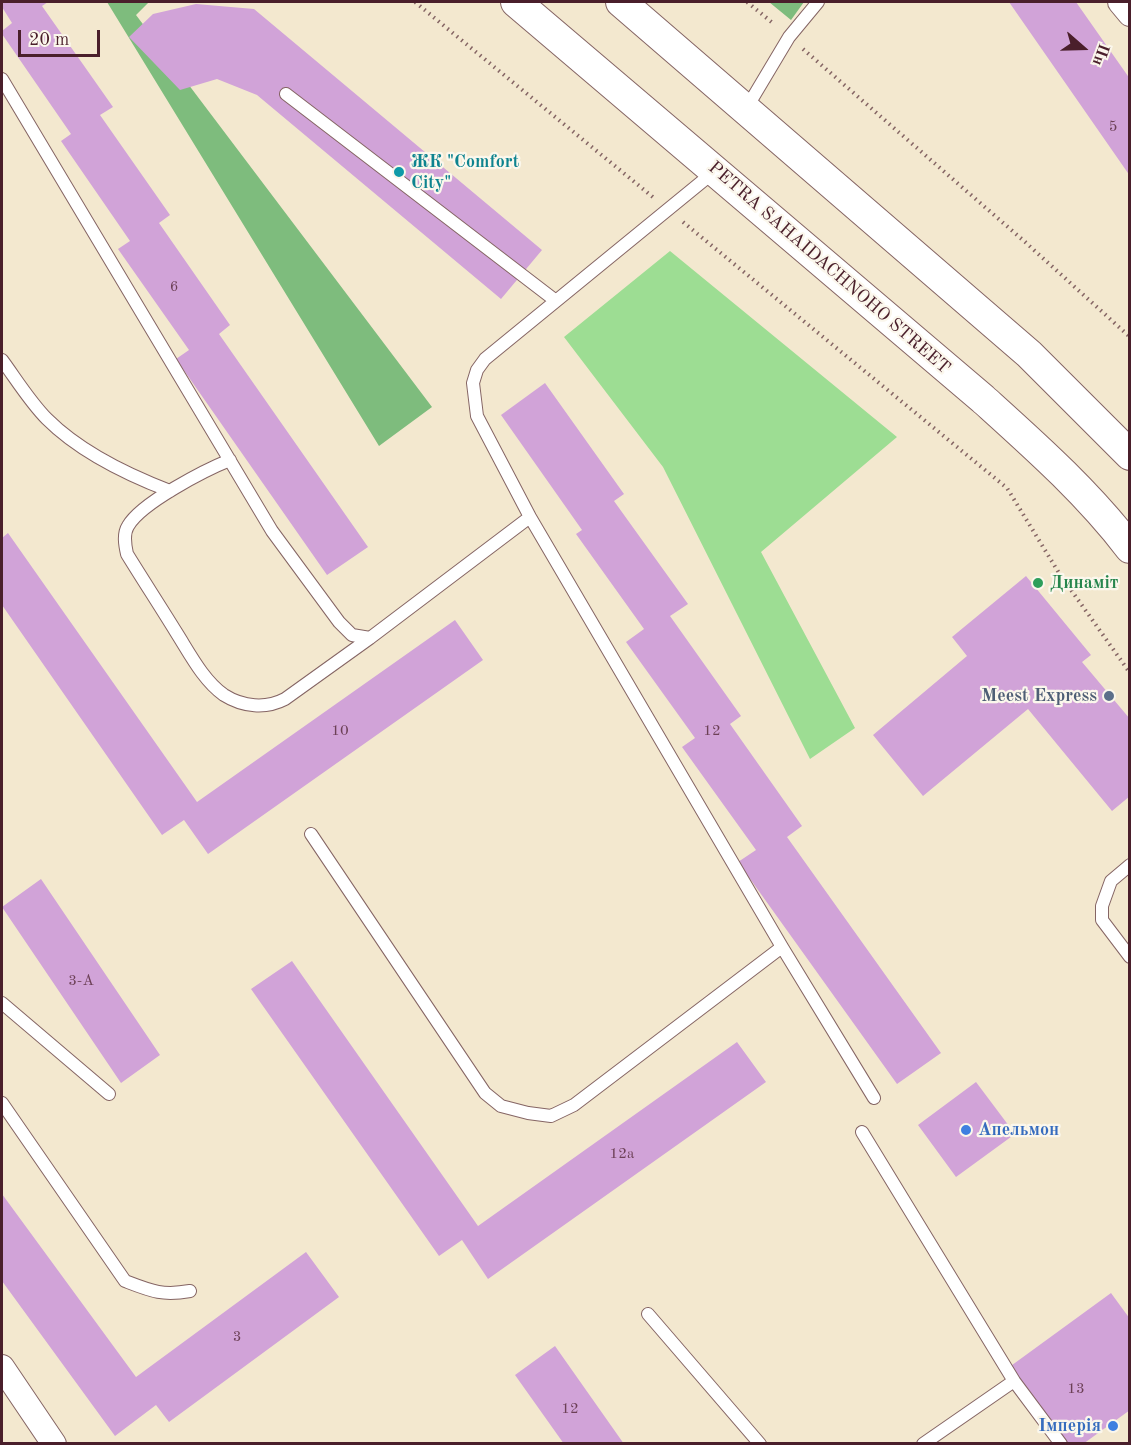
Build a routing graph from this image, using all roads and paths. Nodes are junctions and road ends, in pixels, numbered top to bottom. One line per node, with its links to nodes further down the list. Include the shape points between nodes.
1 (415, 2): 13 (path)
2 (516, 2): 12 (street, PETRA SAHAIDACHNOHO STREET)
3 (621, 2): 11 (street)
4 (747, 2): 8 (path)
5 (818, 2): 8 (lane)
6 (1120, 2): 7 (street)
7 (1130, 14)
8 (789, 37): 11 (lane); 15 (path)
9 (2, 79): 18 (lane)
10 (286, 94): 14 (lane)
11 (745, 110): 17 (street, via 1029,354)
12 (716, 171): 13 (lane); 21 (street, PETRA SAHAIDACHNOHO STREET, via 1052,461)
13 (667, 209): 14 (lane); 23 (path, via 1007,488 1059,573)
14 (556, 301): 20 (lane, via 485,359 473,383 477,416)
15 (1130, 337)
16 (2, 360): 19 (lane, via 47,419 133,477)
17 (1130, 454)
18 (230, 459): 19 (lane); 22 (lane, via 272,531 339,622 352,634)
19 (170, 491): 22 (lane, via 135,516 126,528 127,554 201,671 223,694 260,707 274,705)
20 (530, 517): 22 (lane); 26 (lane)
21 (1130, 548)
22 (370, 638)
23 (1130, 673)
24 (311, 834): 26 (lane, via 485,1093 501,1106 528,1113 551,1116 574,1105)
25 (1130, 866): 27 (lane, via 1111,882 1102,906 1102,920)
26 (782, 947): 30 (lane)
27 (1130, 957)
28 (2, 1003): 29 (lane)
29 (109, 1094)
30 (874, 1098)
31 (2, 1102): 33 (lane, via 125,1281 170,1294)
32 (862, 1132): 36 (lane)
33 (190, 1291)
34 (648, 1314): 38 (lane)
35 (2, 1367): 37 (street)
36 (1014, 1381): 39 (lane); 40 (lane)
37 (54, 1443)
38 (760, 1443)
39 (923, 1443)
40 (1061, 1443)

